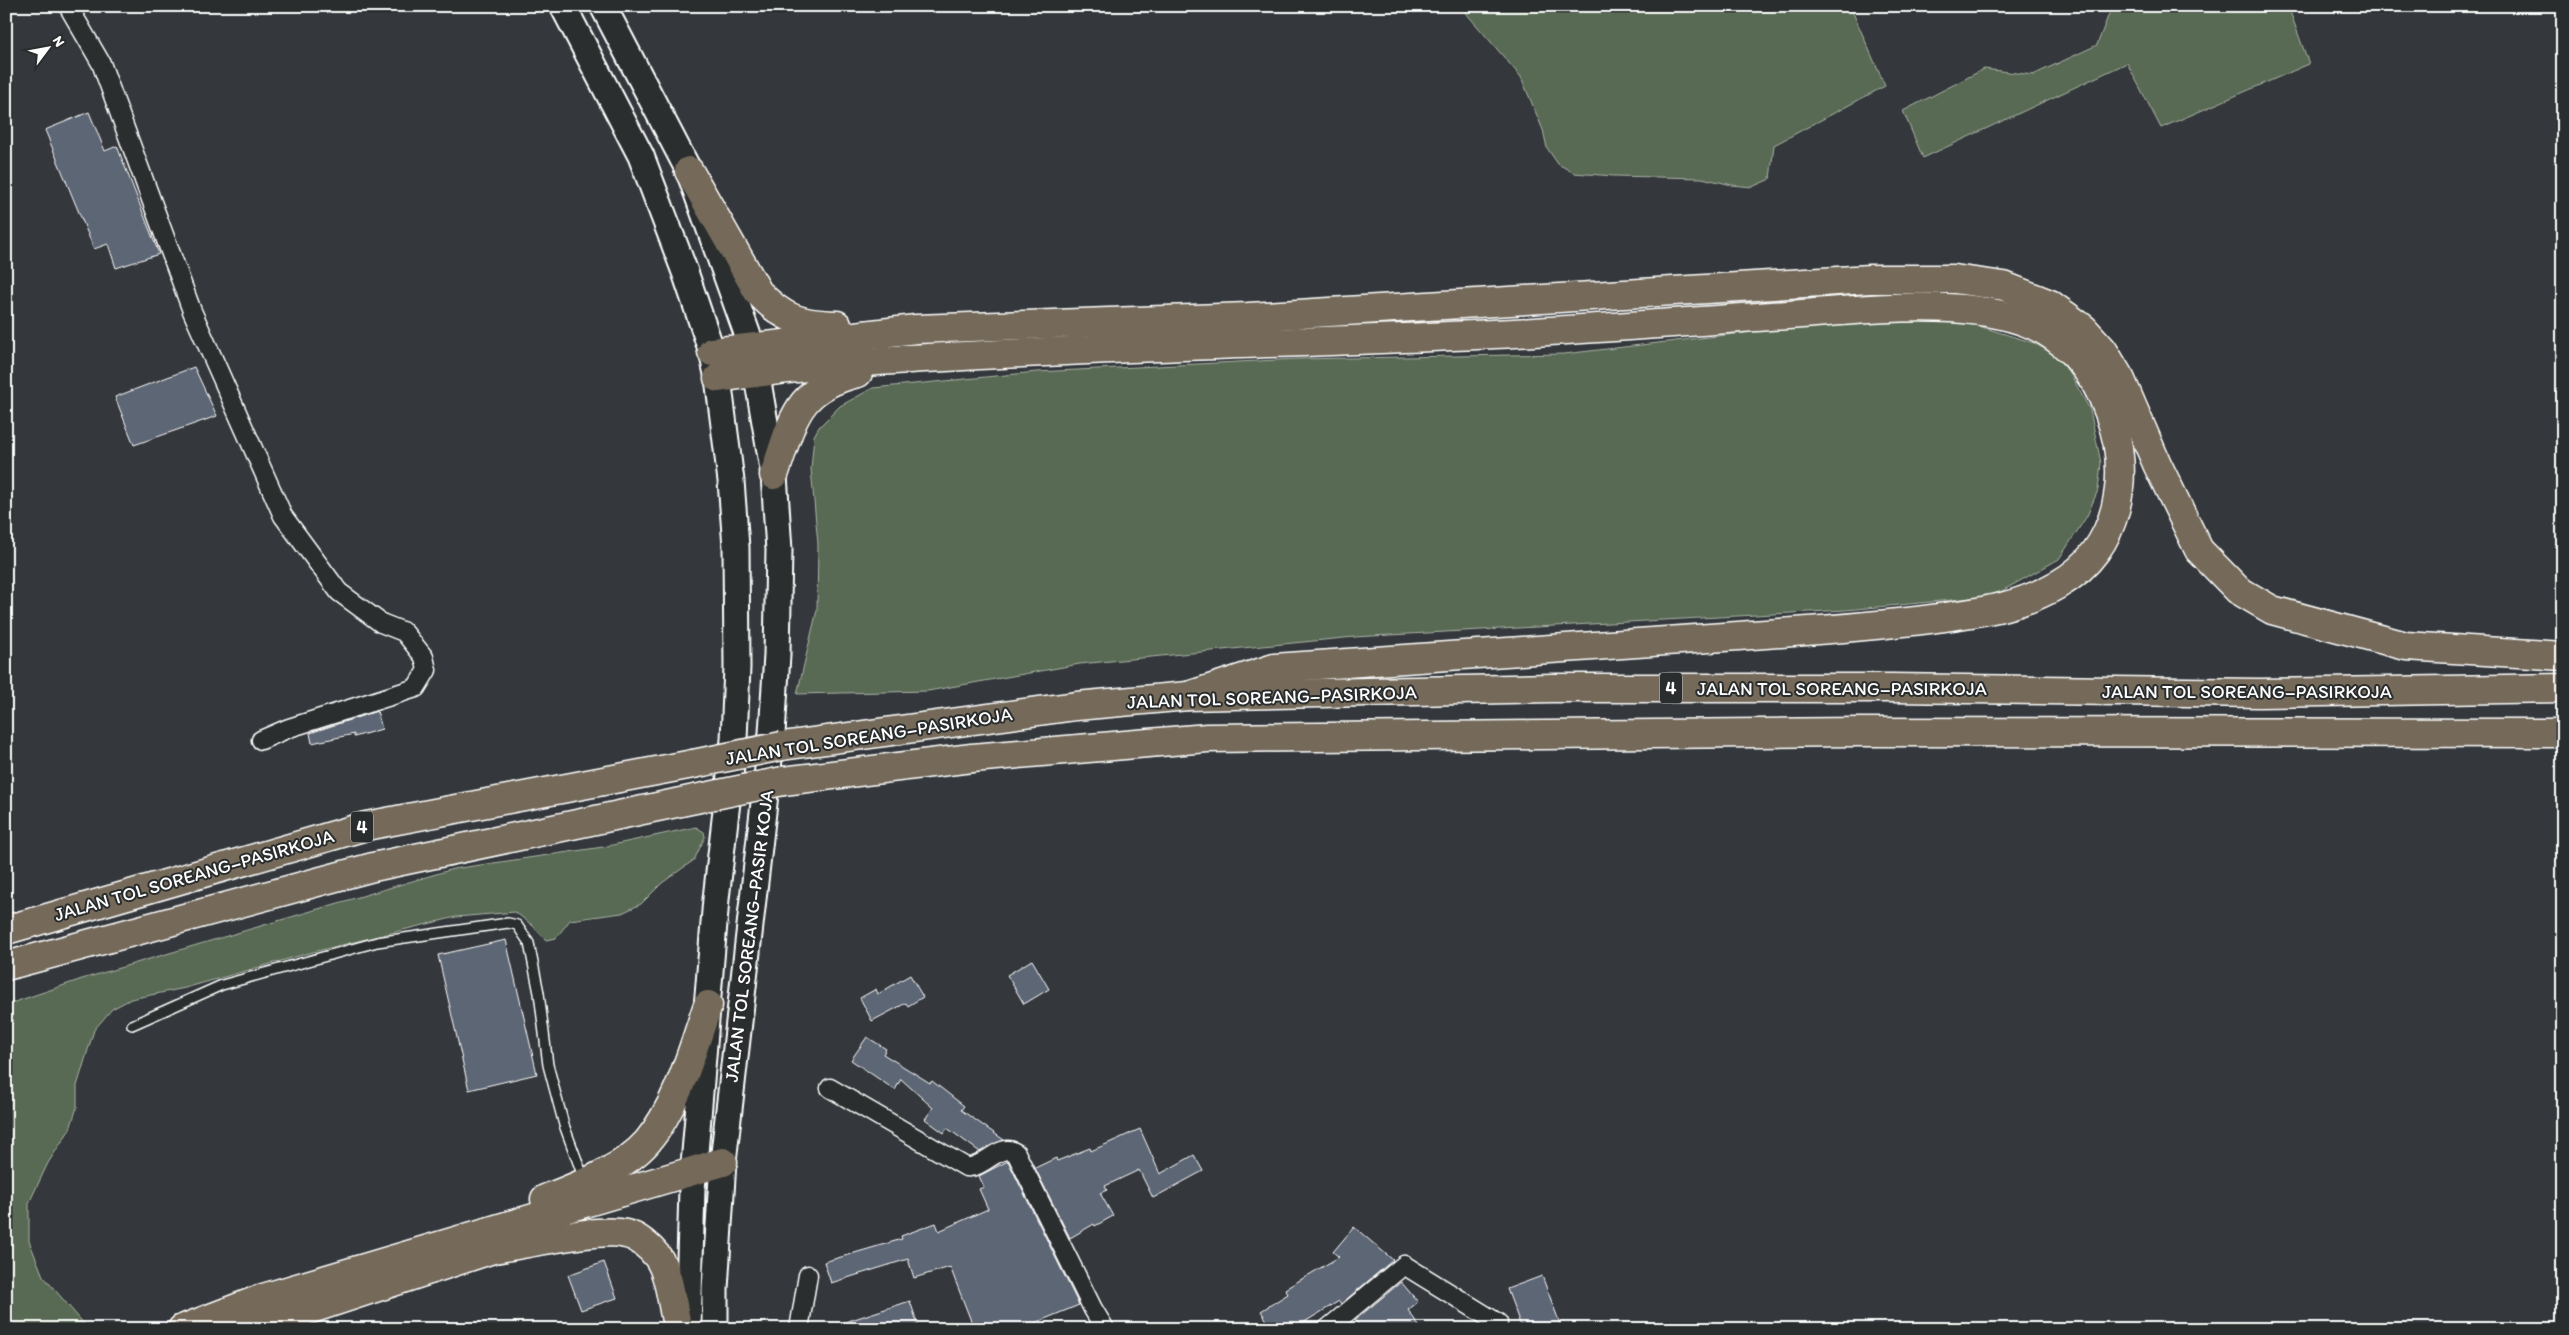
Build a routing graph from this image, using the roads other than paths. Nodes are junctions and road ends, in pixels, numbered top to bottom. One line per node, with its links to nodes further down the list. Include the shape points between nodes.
1 (68, 6): 15 (street, via 101,63 192,311 283,516 338,592 382,623 404,632 424,657 427,670 416,688)
2 (563, 6): 6 (street, JALAN TOL SOREANG–PASIR KOJA, via 641,156)
3 (603, 6): 4 (street, JALAN TOL SOREANG–PASIR KOJA)
4 (689, 171): 5 (highway, via 758,292 769,304 805,324); 8 (street, JALAN TOL SOREANG–PASIR KOJA)
5 (916, 329): 8 (highway); 11 (highway, via 1248,317 1870,279 1954,278 2004,286 2050,304 2083,328 2103,350 2121,380 2199,550 2238,590 2272,610 2406,646)
6 (712, 352): 8 (highway); 9 (street, JALAN TOL SOREANG–PASIR KOJA)
7 (923, 357): 8 (highway); 10 (highway, via 840,377 814,390 794,417); 13 (highway, via 1531,332 1881,308 1979,311 2015,318 2039,327 2078,356 2099,385 2114,423 2121,464 2119,499 2109,530 2092,554 2064,582 2008,608 1870,627 1274,668)
8 (754, 360): 9 (highway); 10 (street, JALAN TOL SOREANG–PASIR KOJA)
9 (718, 378): 20 (street, JALAN TOL SOREANG–PASIR KOJA, via 735,538 737,667 734,740)
10 (774, 475): 23 (street, JALAN TOL SOREANG–PASIR KOJA, via 779,550 772,733)
11 (2563, 656)
12 (2563, 688): 13 (highway, JALAN TOL SOREANG–PASIRKOJA / 4, via 2258,693 1552,688)
13 (1188, 696): 16 (highway, JALAN TOL SOREANG–PASIRKOJA / 4, bridge, via 1076,706 782,746 366,826)
14 (2563, 733): 17 (highway, JALAN TOL SOREANG–PASIRKOJA / 4, bridge, via 1859,732 1207,738 972,758 783,781 373,867)
15 (261, 740)
16 (6, 930)
17 (38, 956): 18 (highway, JALAN TOL SOREANG–PASIRKOJA / 4); 19 (highway)
18 (6, 966)
19 (6, 971)
20 (708, 1005): 24 (street, JALAN TOL SOREANG–PASIR KOJA); 25 (highway, via 676,1093 647,1142 615,1167)
21 (132, 1025): 25 (lane, via 222,985 377,942 508,923 517,925 529,943 548,1065)
22 (830, 1088): 37 (street, via 966,1167 974,1168 1004,1150 1016,1153)
23 (722, 1171): 24 (highway); 35 (street, JALAN TOL SOREANG–PASIR KOJA)
24 (693, 1180): 26 (highway); 27 (highway); 34 (street, JALAN TOL SOREANG–PASIR KOJA)
25 (584, 1182): 27 (highway)
26 (493, 1249): 29 (highway); 33 (highway, via 604,1232 626,1234 644,1243 657,1256 666,1274)
27 (416, 1252): 29 (highway)
28 (808, 1275): 36 (street)
29 (265, 1316): 32 (highway)
30 (1498, 1323): 31 (street, via 1404,1265)
31 (1333, 1327)
32 (182, 1329)
33 (678, 1329)
34 (688, 1329)
35 (715, 1329)
36 (799, 1329)
37 (1105, 1329)

